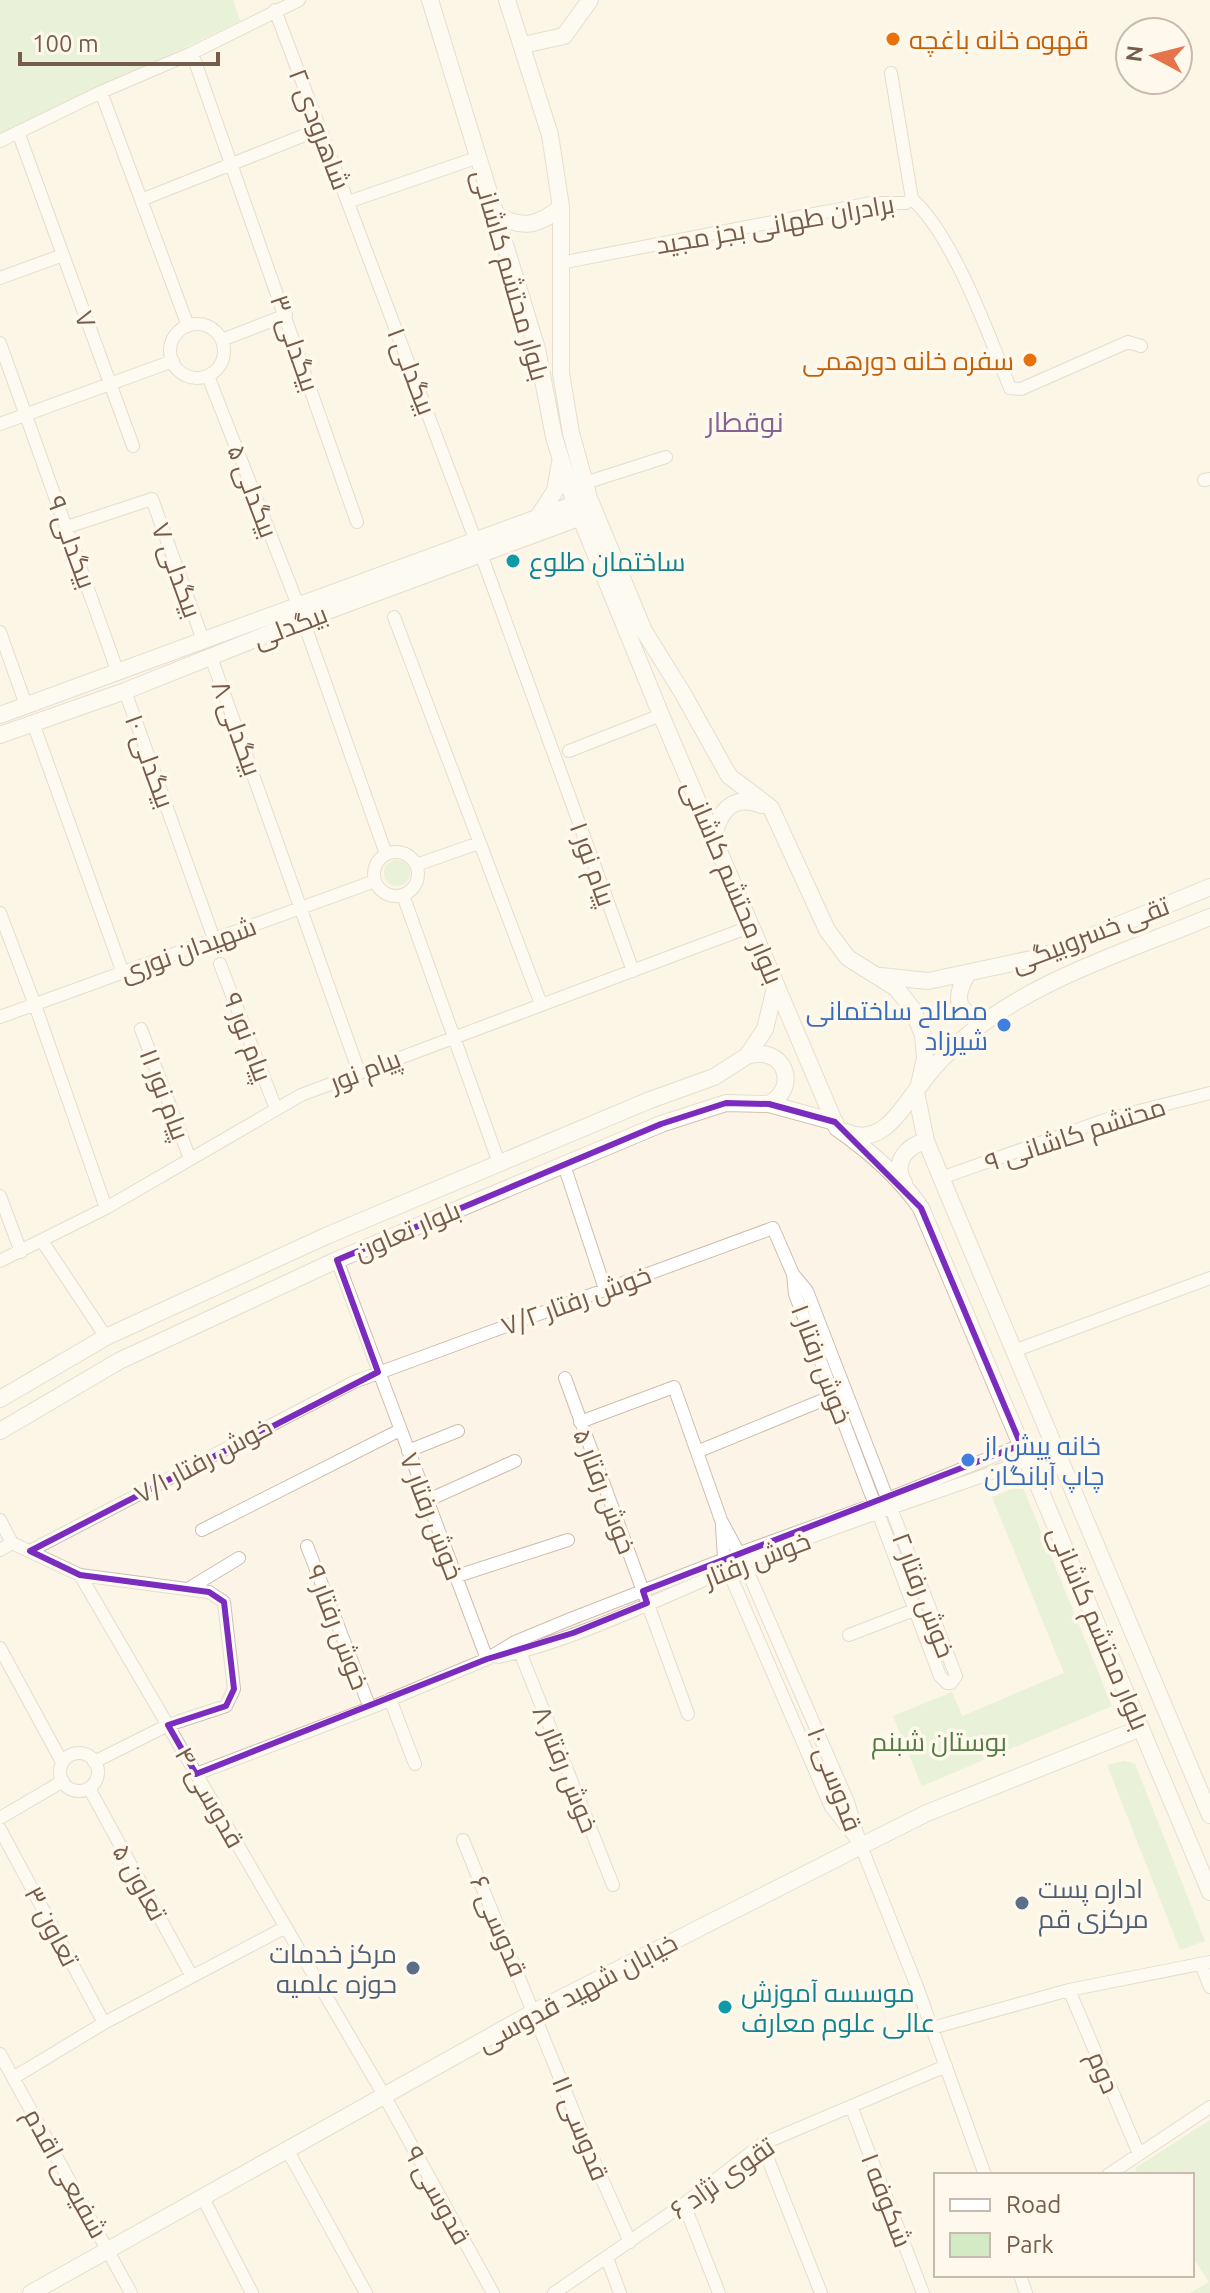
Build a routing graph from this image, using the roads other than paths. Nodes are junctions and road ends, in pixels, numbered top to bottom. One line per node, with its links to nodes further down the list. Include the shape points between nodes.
1 (299, 0): 5 (street)
2 (430, 0): 13 (main road, بلوار محتشم کاشانی)
3 (507, 0): 6 (main road, بلوار محتشم کاشانی)
4 (590, 0): 6 (main road, via 564,36)
5 (275, 10): 7 (street); 10 (street, شاهرودی ۲)
6 (523, 45): 18 (main road, بلوار محتشم کاشانی, via 550,135)
7 (192, 53): 9 (street); 14 (street, بیگدلی ۳)
8 (891, 73): 15 (street, برادران طهانی بجز مجید)
9 (101, 92): 11 (street); 16 (street)
10 (320, 129): 14 (street); 17 (street, شاهرودی ۲)
11 (18, 132): 12 (street); 20 (street, ۷)
12 (0, 141)
13 (476, 158): 17 (street); 19 (main road, بلوار محتشم کاشانی)
14 (231, 164): 16 (street); 23 (street, بیگدلی ۳)
15 (912, 199): 21 (street, برادران طهانی بجز مجید); 27 (street, via 929,214 950,252 1010,388 1021,389 1128,342)
16 (141, 200): 24 (street)
17 (348, 202): 41 (street, بیگدلی ۱)
18 (561, 207): 19 (main road, via 529,224 510,223); 21 (main road, بلوار محتشم کاشانی)
19 (494, 214): 34 (main road, بلوار محتشم کاشانی, via 537,349)
20 (63, 255): 22 (street); 30 (street, ۷)
21 (560, 263): 36 (main road, بلوار محتشم کاشانی, via 561,373)
22 (0, 278)
23 (286, 315): 25 (street); 39 (street, بیگدلی ۳)
24 (188, 326): 25 (street, via 208,326); 28 (street, via 171,344)
25 (222, 340): 29 (street, via 224,357)
26 (0, 343): 31 (street, بیگدلی ۹)
27 (1141, 346)
28 (173, 361): 29 (street, via 183,374); 30 (street)
29 (208, 376): 42 (street, بیگدلی ۵)
30 (110, 384): 31 (street); 33 (street, ۷)
31 (26, 415): 32 (street); 40 (street, بیگدلی ۹)
32 (0, 424)
33 (133, 446)
34 (559, 453): 37 (main road, بلوار محتشم کاشانی); 38 (main road, via 555,491)
35 (666, 457): 36 (street)
36 (585, 483): 50 (main road, بلوار محتشم کاشانی, via 644,631)
37 (578, 510): 38 (main road, بیگدلی); 41 (main road, بیگدلی); 52 (main road, بلوار محتشم کاشانی)
38 (538, 517): 41 (main road, بیگدلی)
39 (357, 522)
40 (67, 527): 45 (street, بیگدلی ۷, via 152,499); 47 (street, بیگدلی ۹)
41 (478, 546): 42 (main road, بیگدلی); 48 (street, بیگدلی ۱)
42 (300, 613): 45 (main road, بیگدلی); 46 (main road, بیگدلی); 60 (street, بیگدلی ۵)
43 (394, 617): 59 (street)
44 (0, 632): 51 (street)
45 (203, 640): 47 (main road, بیگدلی)
46 (211, 657): 49 (main road, بیگدلی); 65 (street, بیگدلی ۸)
47 (117, 670): 49 (main road); 51 (main road, بیگدلی)
48 (524, 673): 71 (street, پیام نور ۱)
49 (125, 691): 54 (main road, بیگدلی); 69 (street, بیگدلی ۱۰)
50 (682, 692): 52 (main road, via 665,687); 57 (main road, بلوار محتشم کاشانی, via 729,776)
51 (26, 705): 53 (main road, بیگدلی); 54 (main road)
52 (659, 710): 56 (street); 58 (main road, بلوار محتشم کاشانی)
53 (0, 715)
54 (33, 723): 55 (main road, بیگدلی); 72 (street)
55 (0, 735)
56 (569, 751)
57 (771, 808): 58 (main road, via 752,801 728,806); 73 (main road, بلوار محتشم کاشانی, via 827,930 848,958)
58 (714, 836): 68 (main road, بلوار محتشم کاشانی)
59 (479, 843): 61 (street); 76 (street)
60 (386, 854): 61 (street, via 404,853); 62 (street, via 375,867)
61 (416, 865): 64 (street, via 416,884)
62 (375, 881): 64 (street, via 384,893); 65 (street, شهیدان نوری)
63 (1210, 887): 74 (main road, تقی خسروبیگی, via 1041,957)
64 (403, 895): 81 (street)
65 (302, 907): 69 (street, شهیدان نوری); 83 (street, بیگدلی ۸)
66 (0, 913): 77 (street)
67 (1210, 917): 79 (main road, تقی خسروبیگی, via 1053,982)
68 (752, 926): 71 (street, پیام نور); 75 (main road, بلوار محتشم کاشانی)
69 (214, 939): 72 (street, شهیدان نوری)
70 (220, 964): 87 (street, پیام نور ۹)
71 (633, 971): 76 (street, پیام نور)
72 (123, 973): 77 (street, شهیدان نوری)
73 (873, 975): 74 (main road, تقی خسروبیگی, via 928,981); 84 (main road, بلوار محتشم کاشانی, via 896,988 923,1035 925,1058)
74 (967, 975): 79 (main road, via 958,989 959,1005 970,1018)
75 (776, 984): 82 (main road, بلوار تعاون, via 765,1029); 88 (main road, بلوار محتشم کاشانی)
76 (541, 1004): 81 (street, پیام نور)
77 (35, 1005): 78 (street, شهیدان نوری); 96 (street)
78 (0, 1017)
79 (986, 1021): 84 (main road, تقی خسروبیگی, via 952,1048)
80 (141, 1029): 90 (street, پیام نور ۱۱)
81 (453, 1036): 83 (street, پیام نور); 91 (street)
82 (747, 1056): 86 (main road, via 764,1053 784,1069 785,1086); 91 (main road, بلوار تعاون, via 714,1077)
83 (359, 1072): 87 (street, پیام نور)
84 (918, 1089): 88 (main road, تقی خسروبیگی, via 899,1117 878,1132 852,1135); 89 (main road, بلوار محتشم کاشانی)
85 (1210, 1093): 93 (street, محتشم کاشانی ۹, via 1108,1119)
86 (769, 1104): 88 (main road, بلوار تعاون); 92 (main road, بلوار تعاون, via 726,1103)
87 (276, 1109): 90 (street, پیام نور)
88 (836, 1125): 94 (main road, بلوار محتشم کاشانی)
89 (926, 1141): 93 (main road, بلوار محتشم کاشانی); 94 (main road, via 904,1152 899,1164)
90 (190, 1159): 96 (street, پیام نور)
91 (499, 1163): 104 (main road, بلوار تعاون)
92 (564, 1165): 100 (main road, بلوار تعاون); 103 (street)
93 (941, 1178): 105 (main road, بلوار محتشم کاشانی)
94 (907, 1188): 116 (main road, بلوار محتشم کاشانی, via 921,1208)
95 (0, 1196): 99 (street)
96 (106, 1208): 98 (street, پیام نور)
97 (773, 1228): 103 (street, خوش رفتار ۷/۲); 108 (street, خوش رفتار ۱, via 793,1274 807,1291)
98 (42, 1241): 99 (street, پیام نور); 104 (street)
99 (21, 1252): 101 (street, پیام نور)
100 (337, 1260): 106 (street, خوش رفتار ۷); 112 (main road, بلوار تعاون, via 119,1361)
101 (0, 1261)
102 (1210, 1278): 105 (street)
103 (605, 1289): 106 (street, خوش رفتار ۷/۲)
104 (106, 1337): 109 (main road, بلوار تعاون)
105 (1014, 1351): 151 (main road, بلوار محتشم کاشانی)
106 (378, 1372): 111 (street, خوش رفتار ۷); 127 (street, خوش رفتار ۷/۱)
107 (565, 1378): 110 (street, خوش رفتار ۵)
108 (839, 1393): 115 (street); 119 (street, خوش رفتار ۱)
109 (0, 1399)
110 (580, 1422): 115 (street, via 674,1387); 134 (street, خوش رفتار ۵)
111 (400, 1430): 114 (street, خوش رفتار ۷); 122 (street)
112 (0, 1431)
113 (458, 1431): 114 (street)
114 (408, 1451): 118 (street, خوش رفتار ۷)
115 (699, 1451): 121 (street)
116 (1024, 1453): 119 (street, خوش رفتار); 144 (main road, بلوار محتشم کاشانی)
117 (515, 1461): 118 (street)
118 (426, 1501): 132 (street, خوش رفتار ۷)
119 (883, 1507): 129 (street, خوش رفتار); 135 (street, خوش رفتار ۲); 135 (street, خوش رفتار ۲, via 956,1676 951,1683 940,1676)
120 (0, 1520): 124 (street)
121 (721, 1520): 129 (street, قدوسی ۱۰); 130 (street, قدوسی ۱۰)
122 (202, 1530)
123 (568, 1540): 132 (street)
124 (12, 1543): 126 (street); 127 (street)
125 (307, 1546): 141 (street, خوش رفتار ۹)
126 (0, 1550)
127 (30, 1551): 131 (street)
128 (239, 1558): 133 (street)
129 (742, 1558): 130 (street, خوش رفتار); 155 (street, قدوسی ۱۰, via 848,1802)
130 (726, 1565): 134 (street, خوش رفتار); 155 (street, قدوسی ۱۰, via 831,1807)
131 (80, 1575): 133 (street); 143 (street, قدوسی ۴)
132 (454, 1577): 139 (street, خوش رفتار ۷)
133 (188, 1589): 143 (street, via 209,1592 224,1602 234,1689 226,1706)
134 (645, 1597): 138 (street, خوش رفتار); 139 (street, خوش رفتار, via 515,1642); 142 (street, خوش رفتار ۵)
135 (914, 1610): 136 (street)
136 (849, 1635)
137 (0, 1648): 145 (street)
138 (520, 1652): 139 (street, خوش رفتار); 156 (street, خوش رفتار ۸)
139 (487, 1659): 140 (street, خوش رفتار)
140 (390, 1699): 141 (street, خوش رفتار); 147 (street)
141 (370, 1708): 148 (street, خوش رفتار)
142 (688, 1714)
143 (168, 1725): 146 (street); 148 (street, قدوسی ۴)
144 (1141, 1728): 155 (main road, خیابان شهید قدوسی, via 927,1813); 157 (main road, بلوار محتشم کاشانی)
145 (62, 1762): 146 (street, via 78,1753); 149 (street)
146 (94, 1762): 150 (street, via 97,1779)
147 (415, 1764)
148 (196, 1774): 158 (street, قدوسی ۴)
149 (63, 1781): 150 (street, via 71,1790); 152 (street)
150 (89, 1788): 160 (street, تعاون ۵)
151 (1210, 1815)
152 (0, 1818)
153 (0, 1829): 164 (street, تعاون ۳)
154 (463, 1840): 163 (street, قدوسی ۶)
155 (861, 1846): 163 (main road, خیابان شهید قدوسی); 165 (street)
156 (613, 1885)
157 (1210, 1892)
158 (286, 1927): 160 (street); 169 (street, قدوسی ۴)
159 (1206, 1963): 161 (street); 162 (street)
160 (191, 1975): 164 (street)
161 (1210, 1987)
162 (1069, 1990): 165 (street); 174 (street, دوم)
163 (534, 2012): 169 (main road, خیابان شهید قدوسی); 179 (street, قدوسی ۱۱)
164 (104, 2023): 168 (street)
165 (932, 2028): 167 (street)
166 (0, 2054): 168 (street, شفیعی اقدم)
167 (946, 2066): 170 (street, تقوی نژاد ۶); 175 (street)
168 (13, 2078): 180 (street, شفیعی اقدم)
169 (385, 2097): 173 (main road, خیابان شهید قدوسی); 186 (street, قدوسی ۹)
170 (851, 2106): 172 (street, تقوی نژاد ۶); 191 (street, شکوفه ۱)
171 (1210, 2107): 174 (street)
172 (762, 2144): 178 (street, تقوی نژاد ۶); 190 (street)
173 (288, 2151): 177 (main road, خیابان شهید قدوسی); 185 (street)
174 (1139, 2154): 176 (street)
175 (984, 2173)
176 (1111, 2173)
177 (203, 2198): 180 (main road, خیابان شهید قدوسی); 184 (street)
178 (684, 2204): 179 (street, تقوی نژاد ۶); 189 (street)
179 (630, 2242): 181 (street, تقوی نژاد ۶)
180 (109, 2250): 182 (main road, خیابان شهید قدوسی); 183 (street, شفیعی اقدم)
181 (607, 2258): 187 (street, تقوی نژاد ۶); 188 (street)
182 (31, 2293)
183 (131, 2293)
184 (252, 2293)
185 (366, 2293)
186 (493, 2293)
187 (554, 2293)
188 (620, 2293)
189 (719, 2293)
190 (821, 2293)
191 (923, 2293)

